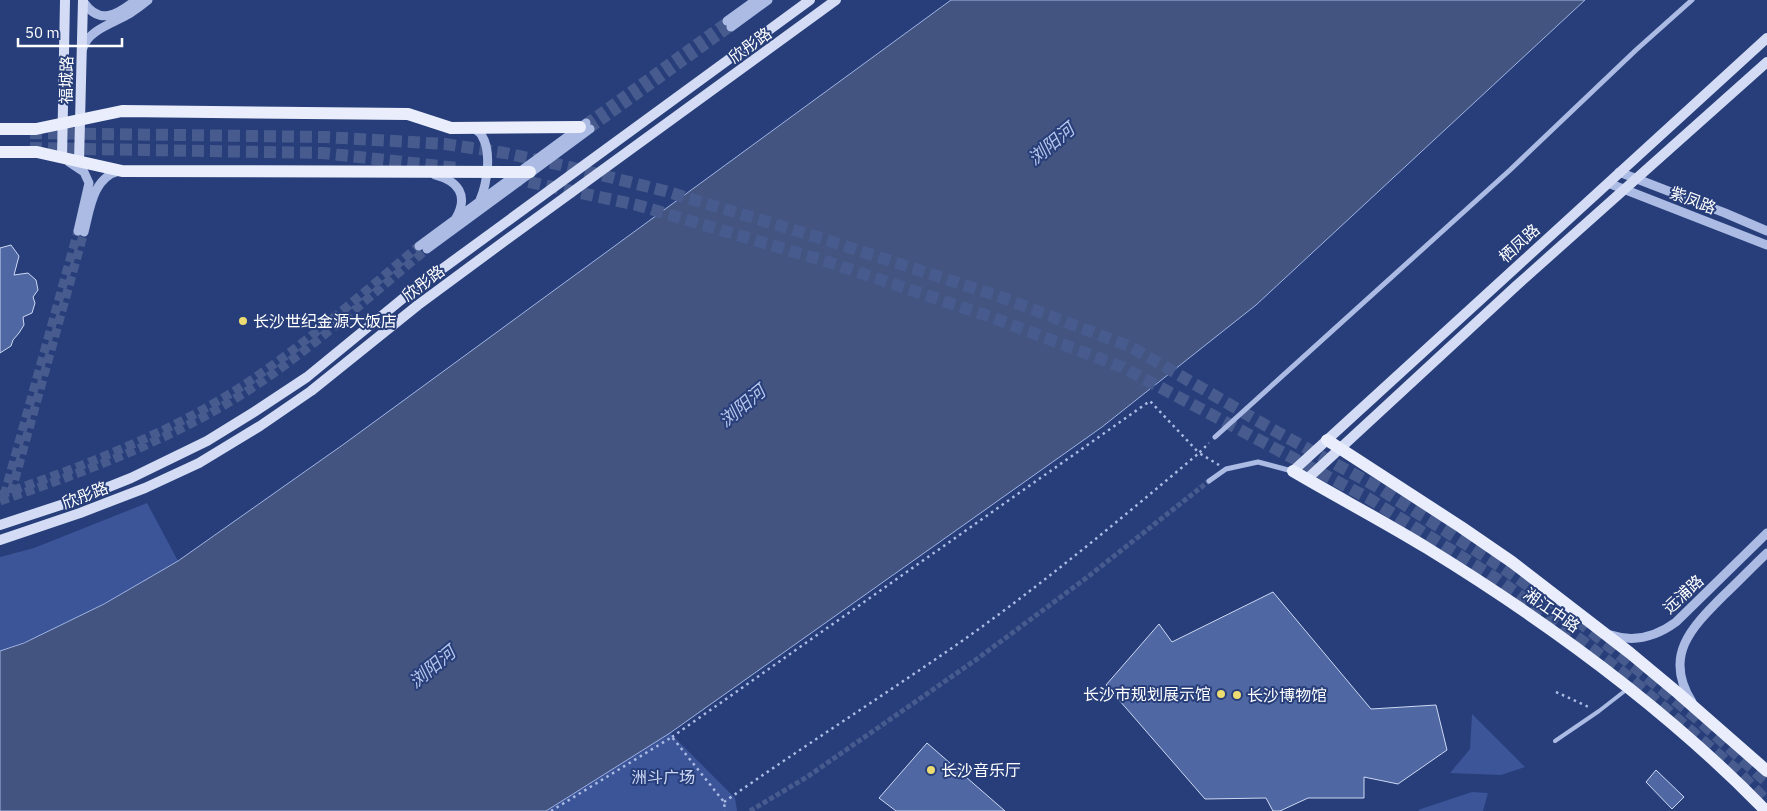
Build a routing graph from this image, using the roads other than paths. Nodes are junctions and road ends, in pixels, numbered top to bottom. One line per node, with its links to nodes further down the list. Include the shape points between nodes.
1 (64, 0): 14 (main road, 福城路)
2 (136, 0): 9 (street, via 114,14 102,16 89,11)
3 (148, 0): 11 (street, via 94,32 84,42)
4 (756, 0): 5 (street, via 729,24)
5 (768, 0)
6 (810, 0): 40 (main road, 欣彤路, via 412,292 308,376 254,412 207,441 132,478)
7 (836, 0): 42 (main road, 欣彤路, via 495,248 402,317 311,391 260,426 199,463 144,488 80,514)
8 (1692, 0): 34 (street)
9 (83, 1): 11 (main road, 福城路)
10 (1767, 38): 25 (main road, 栖凤路)
11 (82, 51): 13 (main road, 福城路)
12 (1767, 62): 26 (main road, 栖凤路)
13 (81, 120): 14 (main road); 16 (main road, via 122,111 408,114 451,128); 20 (main road, 福城路)
14 (63, 124): 17 (main road, via 36,129); 19 (main road, 福城路)
15 (586, 126): 16 (main road); 24 (street)
16 (473, 128): 23 (street, via 484,138)
17 (0, 129)
18 (0, 152): 19 (main road, via 37,152)
19 (62, 158): 20 (main road); 21 (street, via 78,166 88,178 81,232 98,186 110,174)
20 (79, 162): 21 (main road)
21 (122, 171): 22 (main road)
22 (422, 172): 23 (main road); 30 (street, via 456,185 462,200)
23 (487, 172): 24 (main road); 29 (street)
24 (525, 172): 29 (street); 30 (street)
25 (1620, 172): 26 (street, 紫凤路); 27 (main road, 栖凤路)
26 (1637, 179): 28 (main road, 栖凤路); 31 (street, 紫凤路)
27 (1608, 183): 28 (street, 紫凤路); 35 (main road, 栖凤路)
28 (1625, 189): 32 (street, 紫凤路); 36 (main road, 栖凤路)
29 (479, 202): 30 (street)
30 (460, 220): 33 (street)
31 (1767, 231)
32 (1767, 245)
33 (423, 248)
34 (1215, 437)
35 (1327, 440): 36 (main road, 湘江中路); 37 (main road, 栖凤路)
36 (1340, 448): 38 (main road, 栖凤路); 44 (main road, 湘江中路, via 1512,562)
37 (1293, 471): 38 (main road, 湘江中路); 39 (street, via 1258,462 1226,469)
38 (1307, 479): 45 (main road, 湘江中路, via 1490,587)
39 (1209, 482)
40 (0, 525)
41 (1767, 533): 44 (street, 远浦路, via 1665,630 1631,639)
42 (0, 540)
43 (1767, 552): 46 (street, 远浦路, via 1705,614 1687,637 1682,649 1680,676)
44 (1602, 632): 46 (main road, 湘江中路)
45 (1630, 687): 47 (lane); 49 (main road, 湘江中路, via 1731,775)
46 (1696, 708): 48 (main road, 湘江中路)
47 (1555, 742)
48 (1767, 772)
49 (1766, 811)

